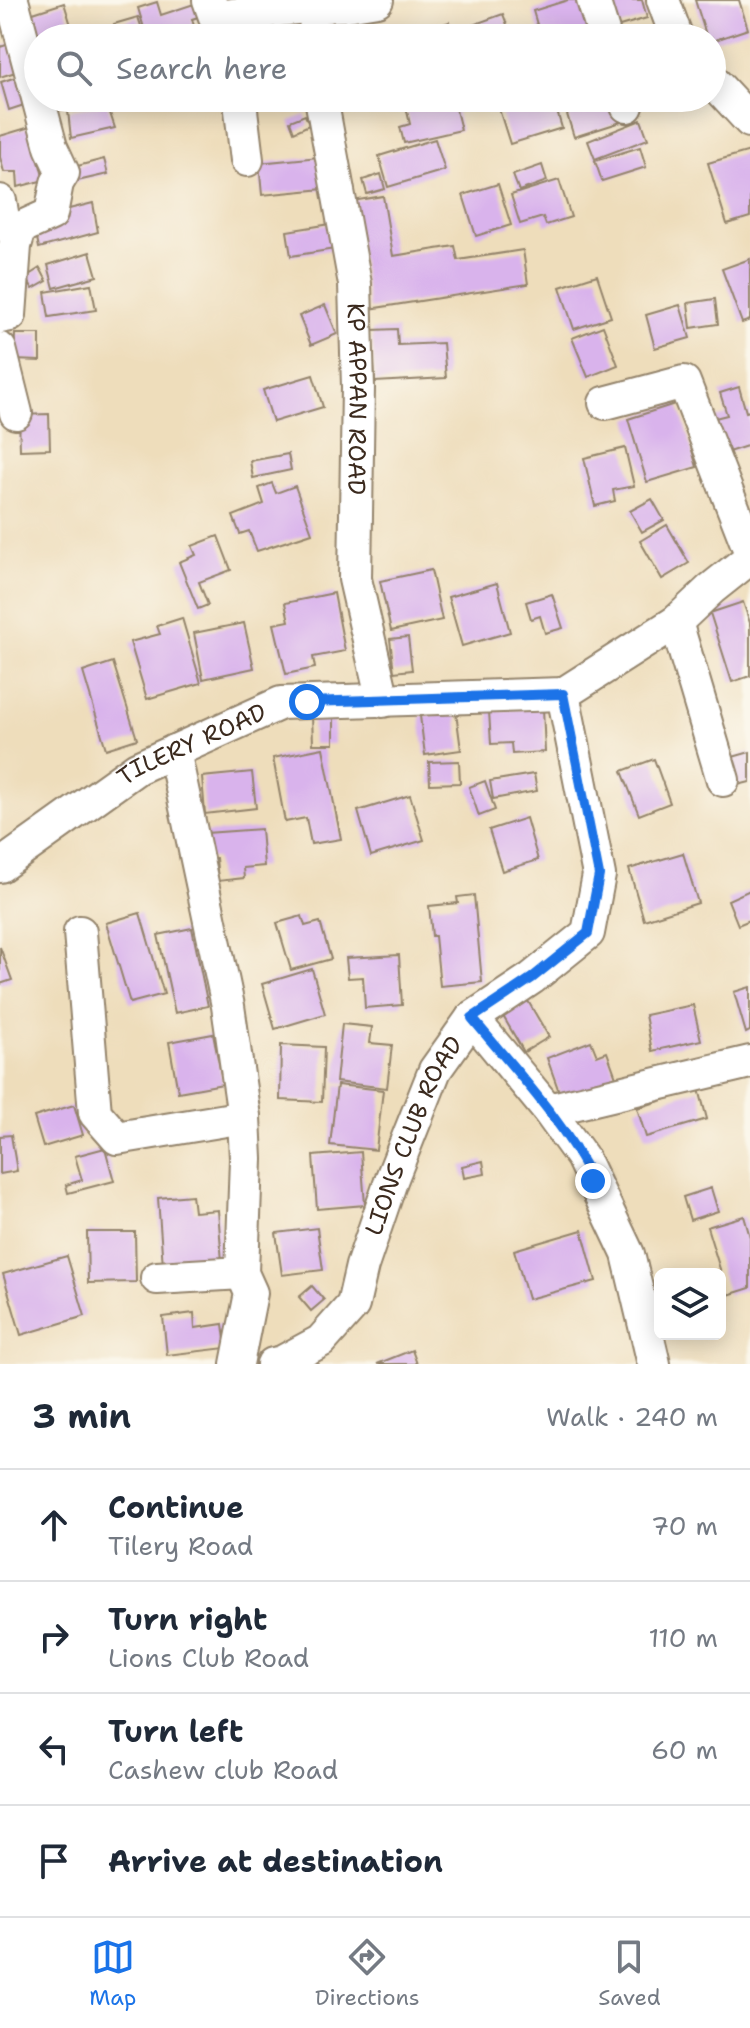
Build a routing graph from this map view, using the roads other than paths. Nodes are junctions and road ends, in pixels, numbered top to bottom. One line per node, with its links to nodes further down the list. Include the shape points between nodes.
1 (12, 0): 10 (street)
2 (377, 0): 5 (street)
3 (593, 0): 8 (street)
4 (663, 0): 9 (street)
5 (314, 3): 6 (street); 7 (street)
6 (215, 18)
7 (315, 24)
8 (601, 24)
9 (672, 24)
10 (24, 44)
11 (726, 95): 15 (street)
12 (42, 112): 18 (street, via 63,173 51,214 20,228)
13 (248, 112): 16 (street)
14 (324, 112): 27 (street, KP APPAN ROAD, via 355,284 355,579)
15 (750, 121)
16 (247, 160)
17 (0, 201): 18 (street, via 4,224)
18 (18, 235): 19 (street, via 10,315)
19 (0, 317)
20 (0, 349): 22 (street)
21 (605, 403): 23 (street, via 684,382)
22 (16, 413)
23 (750, 551)
24 (750, 558): 25 (street)
25 (676, 622): 26 (street); 29 (street)
26 (563, 694): 27 (street, TILERY ROAD); 32 (street, LIONS CLUB ROAD, via 599,875 588,933)
27 (383, 701): 28 (street, TILERY ROAD, via 281,703)
28 (174, 751): 30 (street, TILERY ROAD, via 137,768); 35 (street, via 228,1006)
29 (723, 780)
30 (0, 866)
31 (80, 932): 35 (street, via 95,1113 117,1138)
32 (472, 1018): 34 (street); 39 (street, LIONS CLUB ROAD, via 435,1070 392,1178 353,1305 321,1341)
33 (750, 1062): 34 (street)
34 (548, 1110): 40 (street, via 582,1157 628,1254)
35 (244, 1117): 36 (street)
36 (242, 1273): 37 (street); 38 (street, via 251,1293)
37 (157, 1278)
38 (237, 1364)
39 (273, 1364)
40 (654, 1364)

